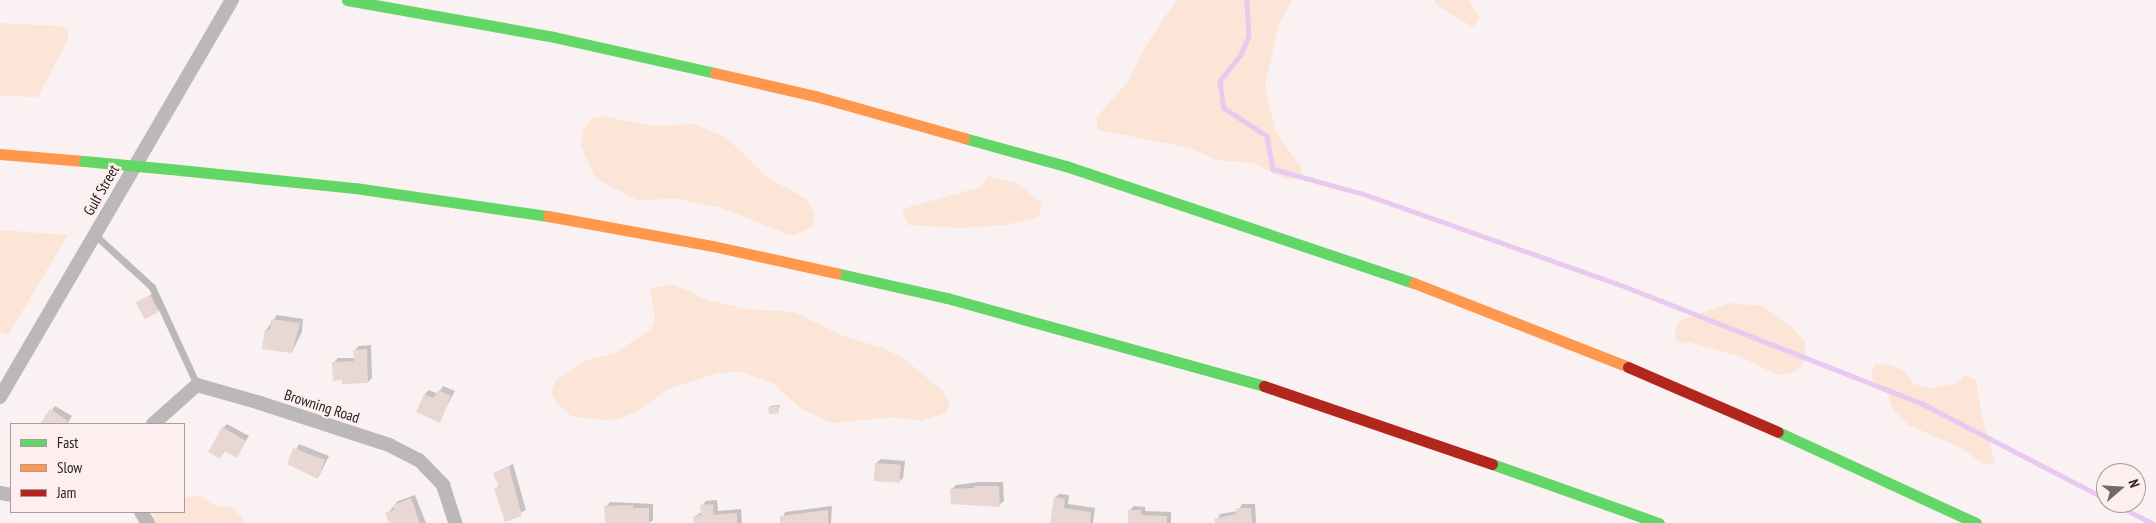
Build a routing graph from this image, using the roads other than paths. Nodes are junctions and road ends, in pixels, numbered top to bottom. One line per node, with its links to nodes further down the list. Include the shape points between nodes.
1 (232, 0): 4 (street, Gulf Street)
2 (347, 0): 10 (highway, via 554,37 815,96 1049,161 1208,212 1431,289 1609,359 1788,436)
3 (0, 154): 9 (highway, bridge, via 355,188 551,217 722,248 930,294 1205,367 1350,413)
4 (95, 235): 5 (lane, via 152,287); 6 (street, Gulf Street)
5 (197, 385): 7 (street); 8 (street, Browning Road, via 403,451 439,479)
6 (0, 397)
7 (154, 423)
8 (455, 523)
9 (1659, 523)
10 (1976, 523)

